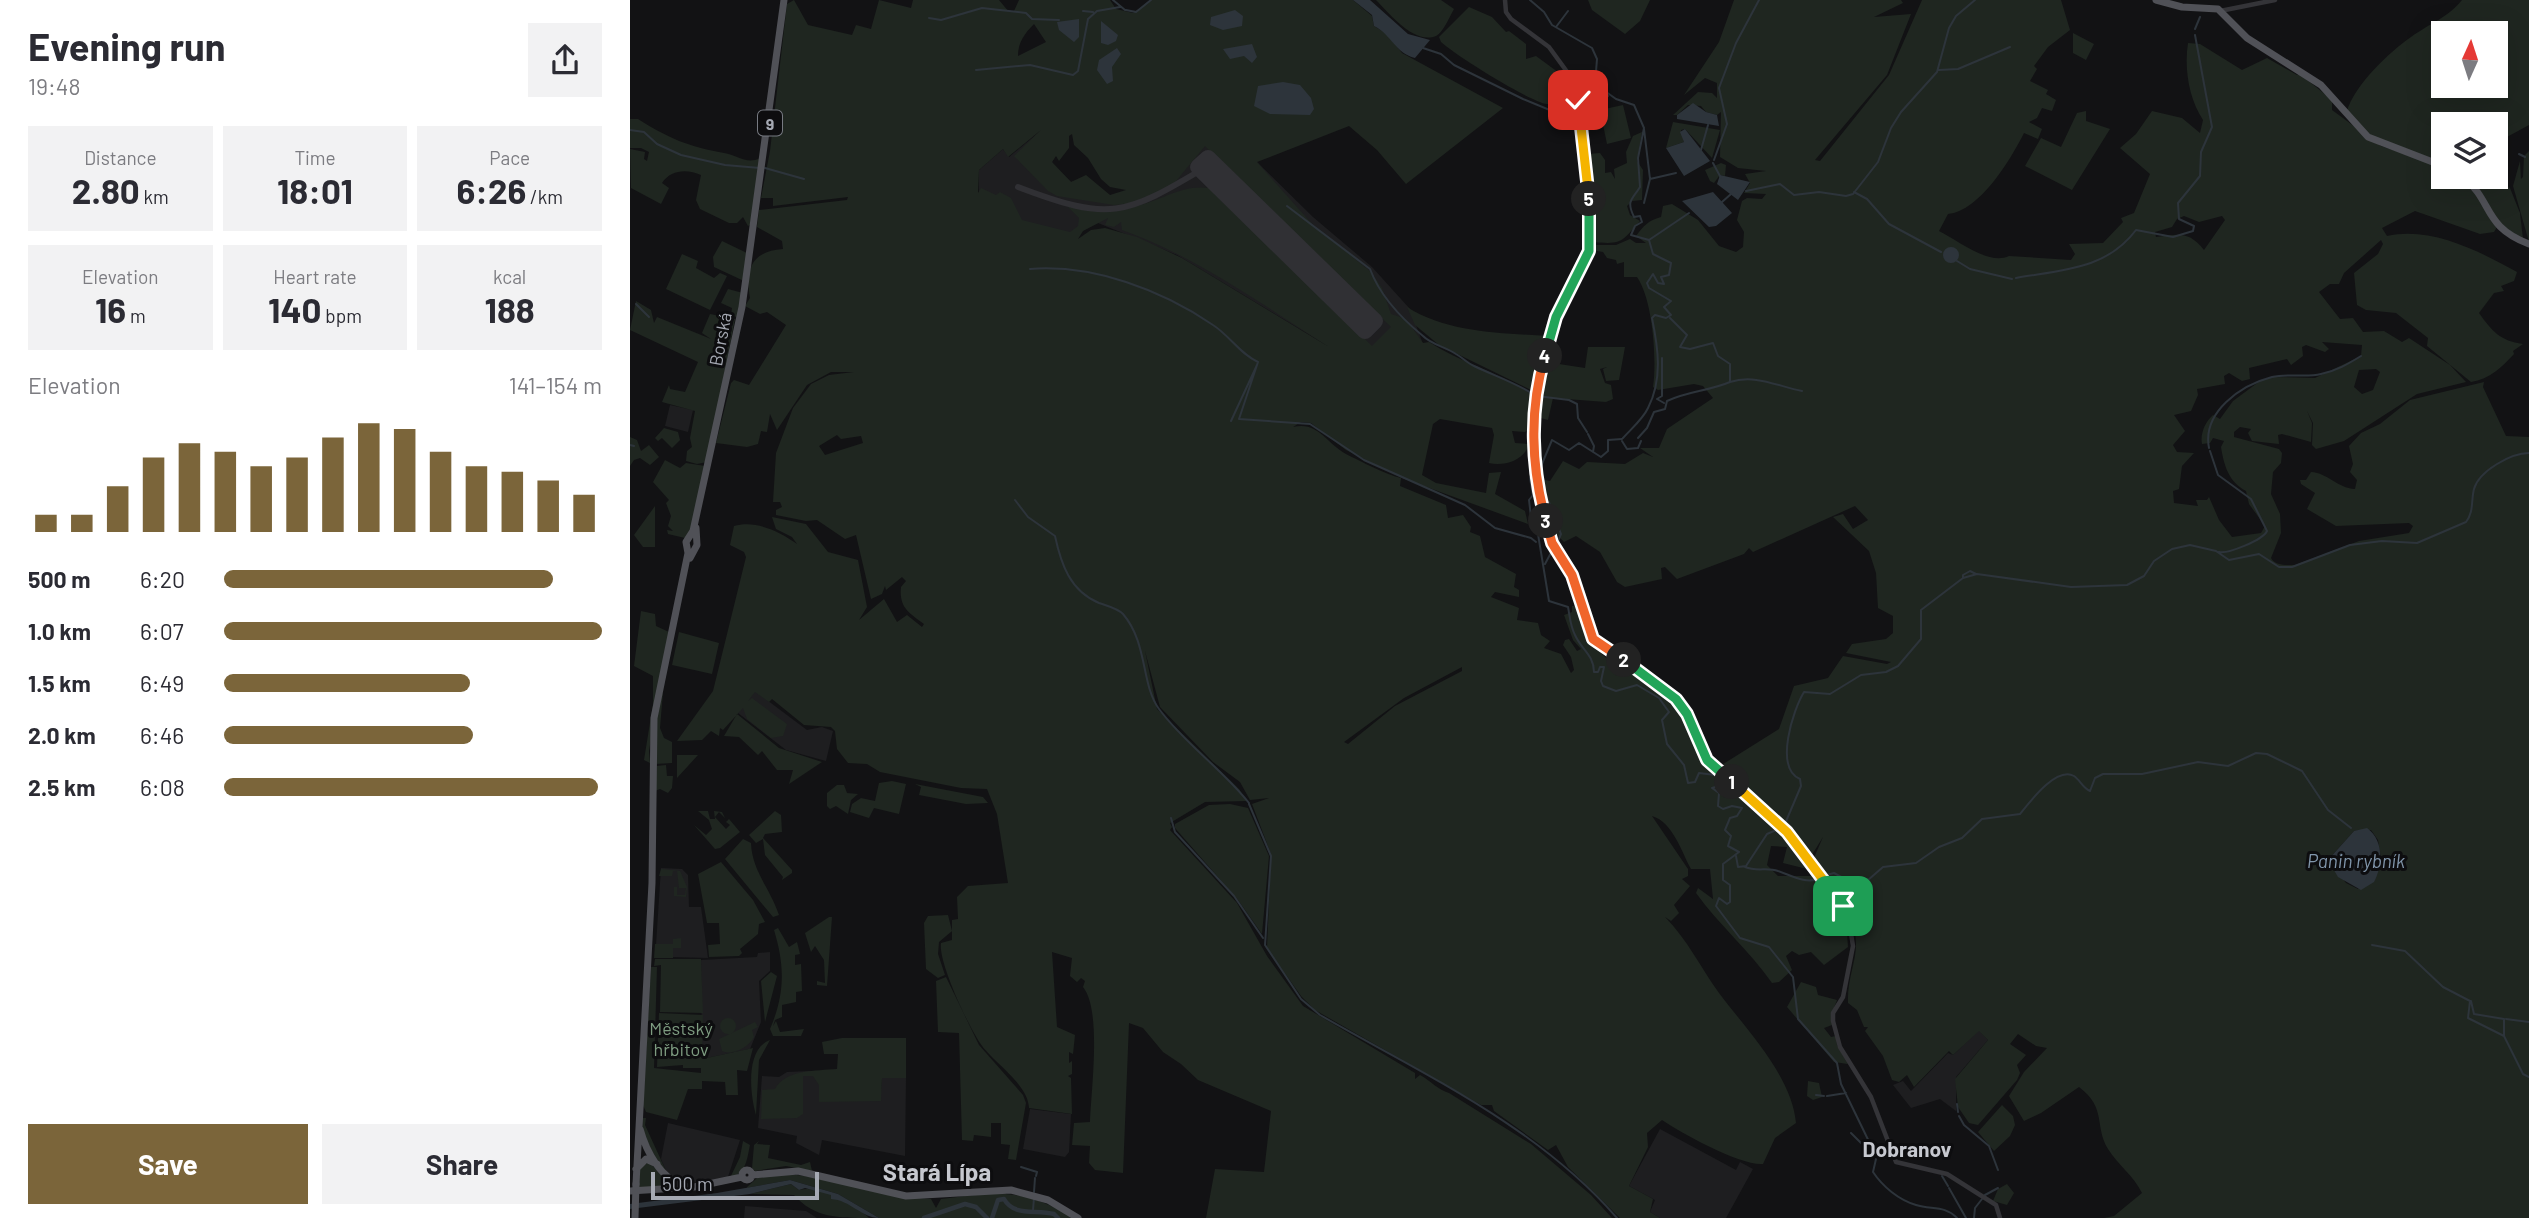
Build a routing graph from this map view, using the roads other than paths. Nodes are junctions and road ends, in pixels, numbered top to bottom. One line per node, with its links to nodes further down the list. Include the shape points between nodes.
1 (784, 0): 9 (main road, Borská / 9, via 760,197 736,340 693,538 686,542)
2 (1505, 0): 23 (street, via 1511,19 1549,47 1569,74 1577,92 1588,178 1591,244 1556,317 1536,384 1536,473 1552,543 1572,575 1593,639 1676,699 1707,760 1787,832 1848,915 1853,946 1833,1021 1840,1047 1867,1090 1896,1162 1947,1174 1996,1205)
3 (2156, 0): 5 (main road)
4 (2275, 0): 5 (street)
5 (2220, 10): 6 (main road, via 2247,38 2318,82 2368,137)
6 (2431, 161)
7 (2475, 189): 8 (main road, via 2494,222)
8 (2529, 244)
9 (690, 549): 10 (main road, Borská / 9); 10 (main road, Borská / 9)
10 (680, 596): 11 (main road, Borská / 9, via 655,710)
11 (639, 1122): 12 (main road); 14 (main road); 15 (main road, 9)
12 (630, 1147)
13 (630, 1158): 15 (main road)
14 (657, 1165): 15 (main road, via 646,1159); 16 (main road)
15 (636, 1169): 18 (main road, 9)
16 (667, 1177): 17 (main road); 19 (main road); 20 (main road)
17 (694, 1187): 19 (main road); 22 (main road, via 742,1177 745,1171 752,1175 798,1171 906,1196 1011,1190 1039,1196)
18 (635, 1189): 20 (main road); 21 (main road, 9, bridge)
19 (673, 1189): 20 (main road)
20 (654, 1191)
21 (635, 1218)
22 (1078, 1218)
23 (2000, 1218)

